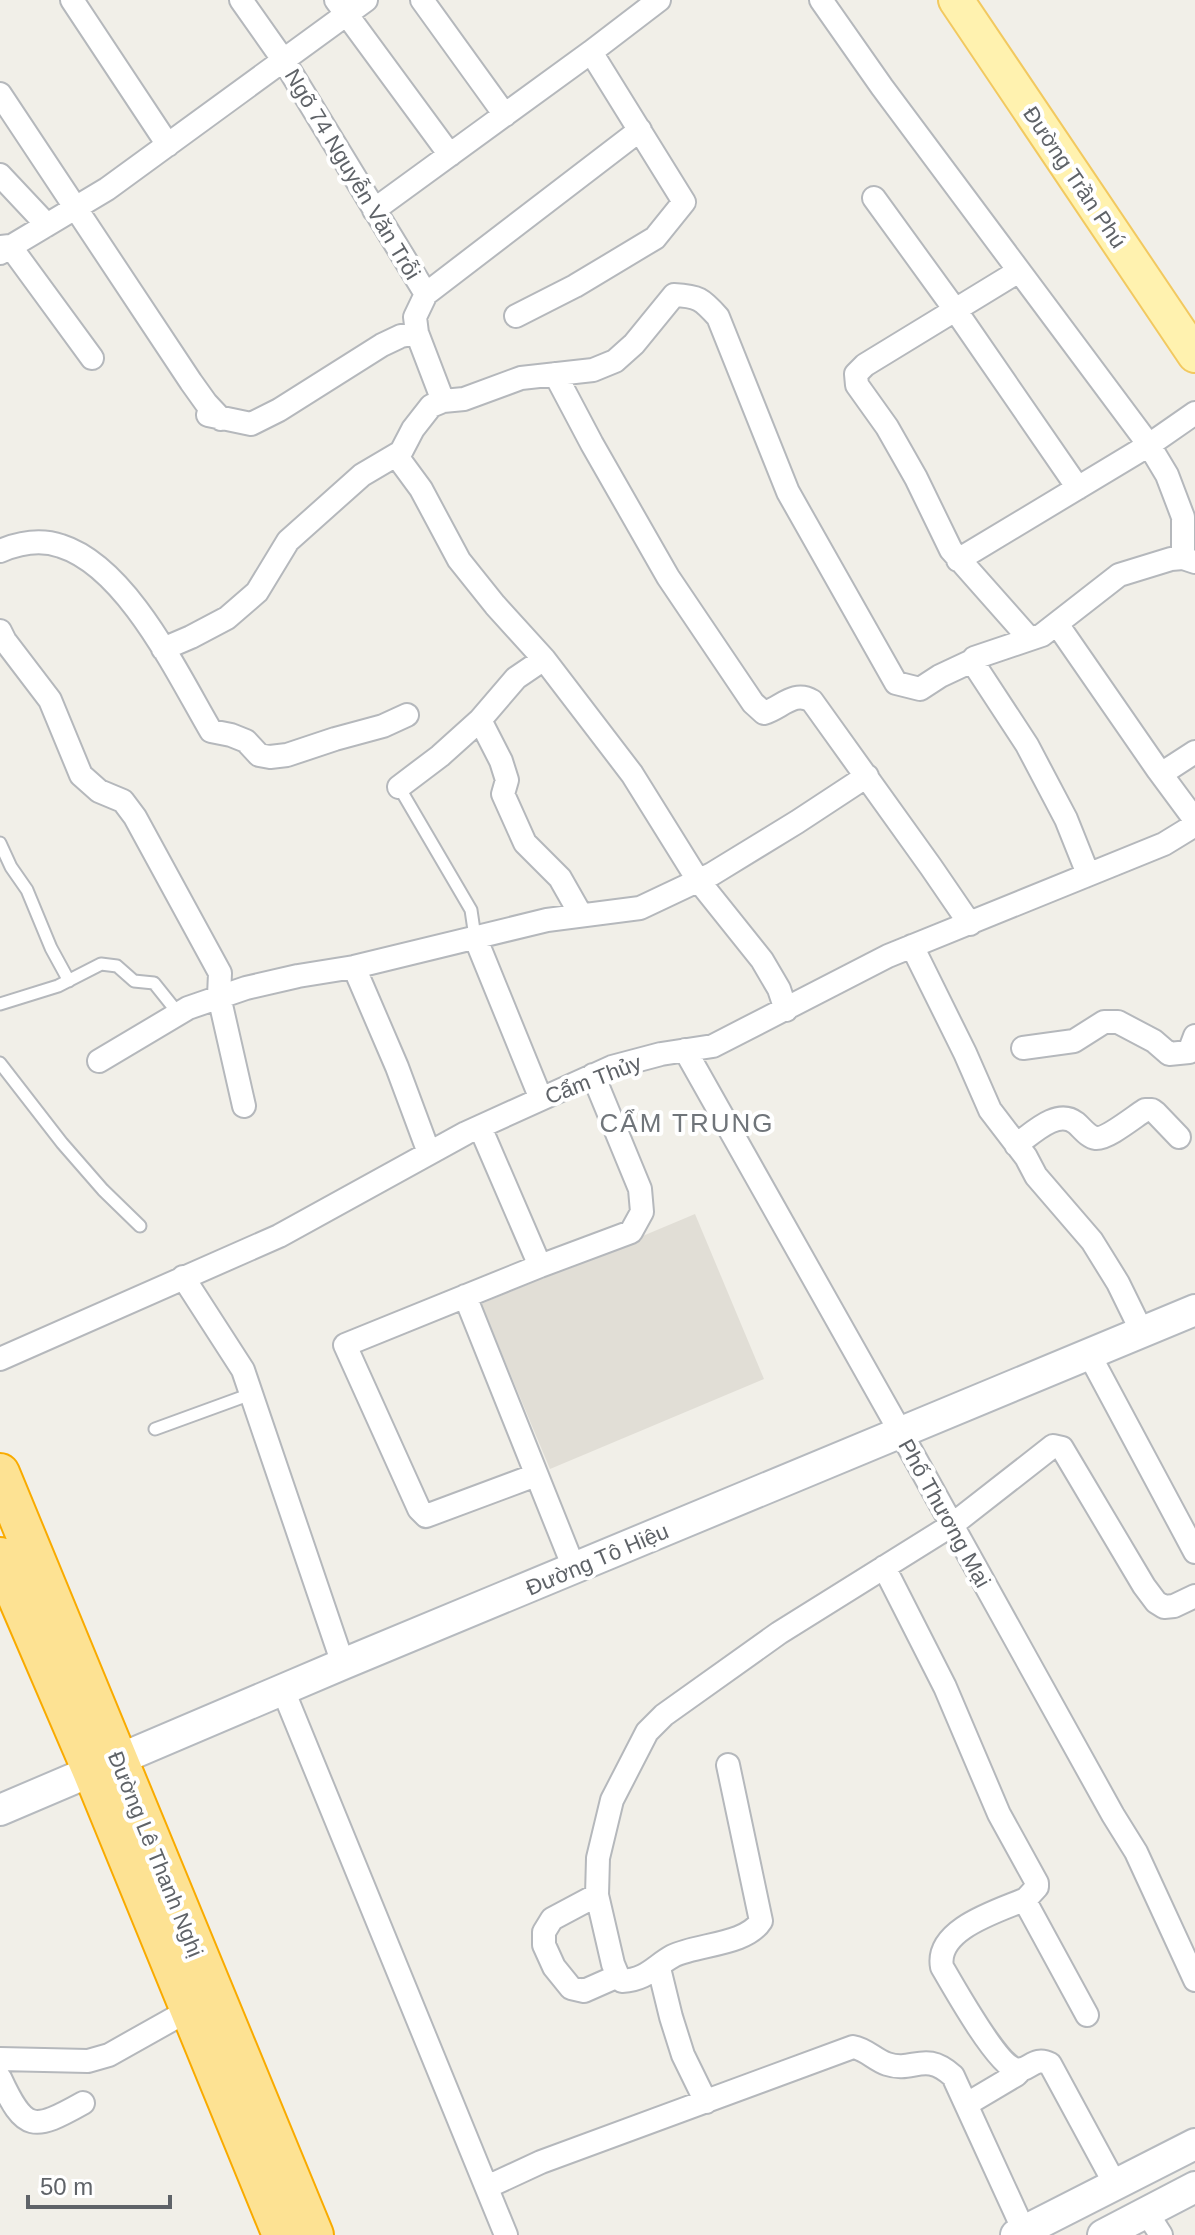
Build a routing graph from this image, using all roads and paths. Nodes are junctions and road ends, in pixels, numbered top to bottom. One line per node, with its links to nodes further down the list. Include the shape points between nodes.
1 (72, 0): 14 (street)
2 (241, 0): 10 (street, Ngõ 74 Nguyễn Văn Trỗi)
3 (366, 0): 8 (street)
4 (422, 0): 12 (street)
5 (659, 0): 9 (street)
6 (821, 0): 22 (street)
7 (956, 0): 27 (main road, Đường Trần Phú)
8 (341, 8): 10 (street); 15 (street)
9 (591, 52): 12 (street); 13 (street)
10 (284, 61): 14 (street); 19 (street, Ngõ 74 Nguyễn Văn Trỗi)
11 (0, 94): 18 (street)
12 (505, 115): 15 (street)
13 (640, 130): 23 (street); 25 (street, via 684,202 655,238)
14 (168, 145): 18 (street)
15 (450, 155): 19 (street)
16 (0, 175): 20 (street)
17 (874, 198): 24 (street)
18 (76, 207): 20 (street); 33 (street)
19 (374, 210): 23 (street, Ngõ 74 Nguyễn Văn Trỗi)
20 (47, 225): 21 (street)
21 (3, 249): 28 (street)
22 (1019, 271): 24 (street); 34 (street)
23 (426, 294): 26 (street, Ngõ 74 Nguyễn Văn Trỗi, via 415,317)
24 (956, 311): 36 (street); 38 (street, via 856,374 857,385 887,427)
25 (516, 316)
26 (417, 333): 30 (street); 33 (street, via 382,345 261,420 251,424)
27 (1195, 355)
28 (92, 358)
29 (555, 374): 30 (street, via 521,378 464,399); 45 (street, via 593,370 615,361 674,295 704,301 718,317 788,492 896,683 920,689); 50 (street, via 668,577 753,703 764,713 805,696)
30 (443, 401): 35 (street, via 431,406)
31 (194, 411): 33 (street)
32 (1195, 413): 34 (street)
33 (221, 419)
34 (1149, 445): 36 (street); 39 (street, via 1183,517)
35 (396, 455): 43 (street, via 362,475 288,541 257,592 227,618); 44 (street, via 459,560)
36 (1078, 488): 38 (street)
37 (0, 551): 43 (street, via 48,543 98,565)
38 (958, 560): 42 (street)
39 (1189, 560): 40 (street, via 1171,559 1119,575)
40 (1057, 624): 42 (street); 49 (street)
41 (0, 631): 62 (street, via 50,700 81,775 99,791 123,801 135,817 220,973)
42 (1029, 638): 45 (street)
43 (163, 649): 46 (street, via 211,731 246,741 259,755 287,755)
44 (544, 659): 47 (street, via 516,678); 55 (street, via 632,774)
45 (972, 661): 54 (street, via 1027,745 1066,819)
46 (407, 715)
47 (480, 720): 51 (street); 56 (street, via 501,761 507,780 503,794 525,843 560,878)
48 (1195, 752): 49 (street)
49 (1161, 774): 52 (street)
50 (867, 776): 55 (street); 57 (street)
51 (399, 787): 58 (lane, via 471,910)
52 (1195, 822): 54 (street, Cẩm Thủy, via 1164,844)
53 (0, 843): 61 (lane)
54 (1085, 876): 57 (street, Cẩm Thủy)
55 (698, 880): 56 (street, via 640,908); 64 (street, via 762,960)
56 (581, 915): 58 (street)
57 (970, 924): 59 (street, Cẩm Thủy)
58 (475, 937): 60 (street); 72 (street)
59 (912, 946): 64 (street, Cẩm Thủy); 76 (street, via 990,1110)
60 (354, 967): 62 (street); 77 (street)
61 (69, 981): 63 (lane); 65 (lane, via 101,964 117,966 134,981 154,983)
62 (219, 996): 65 (street); 73 (street)
63 (0, 1004)
64 (786, 1010): 68 (street, Cẩm Thủy, via 713,1046)
65 (178, 1013): 69 (street)
66 (1195, 1036): 67 (street, via 1189,1052 1169,1054 1118,1022 1104,1022 1074,1041)
67 (1023, 1048)
68 (685, 1050): 71 (street, Cẩm Thủy); 88 (street, Phố Thương Mại)
69 (99, 1061)
70 (0, 1063): 78 (lane, via 62,1143)
71 (593, 1075): 72 (street, Cẩm Thủy); 79 (street, via 640,1189 642,1212 631,1232)
72 (541, 1099): 74 (street, Cẩm Thủy)
73 (244, 1106)
74 (480, 1127): 77 (street, Cẩm Thủy); 79 (street)
75 (1179, 1137): 76 (street, via 1156,1113 1145,1110 1107,1136 1090,1136 1075,1121 1058,1118)
76 (1016, 1145): 83 (street, via 1092,1241)
77 (429, 1153): 80 (street, Cẩm Thủy, via 279,1236)
78 (140, 1226)
79 (540, 1266): 81 (street)
80 (183, 1277): 85 (street, Cẩm Thủy); 86 (street, via 243,1370)
81 (465, 1296): 90 (street); 90 (street, via 345,1345 426,1516)
82 (1195, 1310): 83 (street, Đường Tô Hiệu)
83 (1142, 1332): 84 (street, Đường Tô Hiệu)
84 (1089, 1354): 88 (street, Đường Tô Hiệu); 92 (street)
85 (0, 1359)
86 (251, 1394): 87 (lane); 97 (street)
87 (155, 1429)
88 (901, 1433): 91 (street, Phố Thương Mại); 95 (street, Đường Tô Hiệu)
89 (0, 1473): 100 (highway, Đường Lê Thanh Nghị)
90 (536, 1475): 95 (street)
91 (952, 1525): 94 (street); 96 (street, via 1058,1446 1156,1602 1174,1606); 106 (street, Phố Thương Mại, via 1136,1852)
92 (1195, 1552)
93 (0, 1557): 100 (highway, Đường Lê Thanh Nghị)
94 (884, 1567): 102 (street, via 779,1633 647,1732 612,1800 598,1858); 103 (street, via 945,1687 999,1814 1037,1883)
95 (574, 1568): 97 (street, Đường Tô Hiệu)
96 (1195, 1596)
97 (343, 1664): 98 (street, Đường Tô Hiệu)
98 (283, 1690): 100 (street, Đường Tô Hiệu); 118 (street)
99 (728, 1765): 104 (street, via 761,1921 753,1931 679,1954)
100 (105, 1766): 101 (street, Đường Tô Hiệu); 107 (highway, Đường Lê Thanh Nghị); 122 (highway, Đường Lê Thanh Nghị)
101 (0, 1810)
102 (597, 1895): 105 (street); 105 (street, via 552,1919 544,1945 571,1988 584,1991)
103 (1026, 1899): 108 (street); 110 (street, via 963,1928 940,1956 993,2050 1014,2069)
104 (659, 1968): 105 (street, via 626,1981); 112 (street, via 683,2055)
105 (618, 1976)
106 (1195, 1980)
107 (189, 2010): 109 (street, via 109,2055 88,2061); 121 (highway, Đường Lê Thanh Nghị)
108 (1087, 2015)
109 (0, 2059)
110 (1022, 2069): 114 (street); 116 (street, via 1036,2061 1050,2064)
111 (0, 2078): 113 (street, via 28,2120 49,2121)
112 (706, 2102): 114 (street, via 853,2047 899,2067 926,2062 944,2068); 118 (street)
113 (83, 2103)
114 (967, 2104): 120 (street)
115 (1185, 2149): 116 (street); 117 (street)
116 (1115, 2184): 120 (street)
117 (1195, 2186): 119 (street)
118 (487, 2187): 123 (street)
119 (1154, 2224): 124 (street)
120 (1020, 2233)
121 (282, 2235)
122 (314, 2235)
123 (506, 2235)
124 (1103, 2235)

